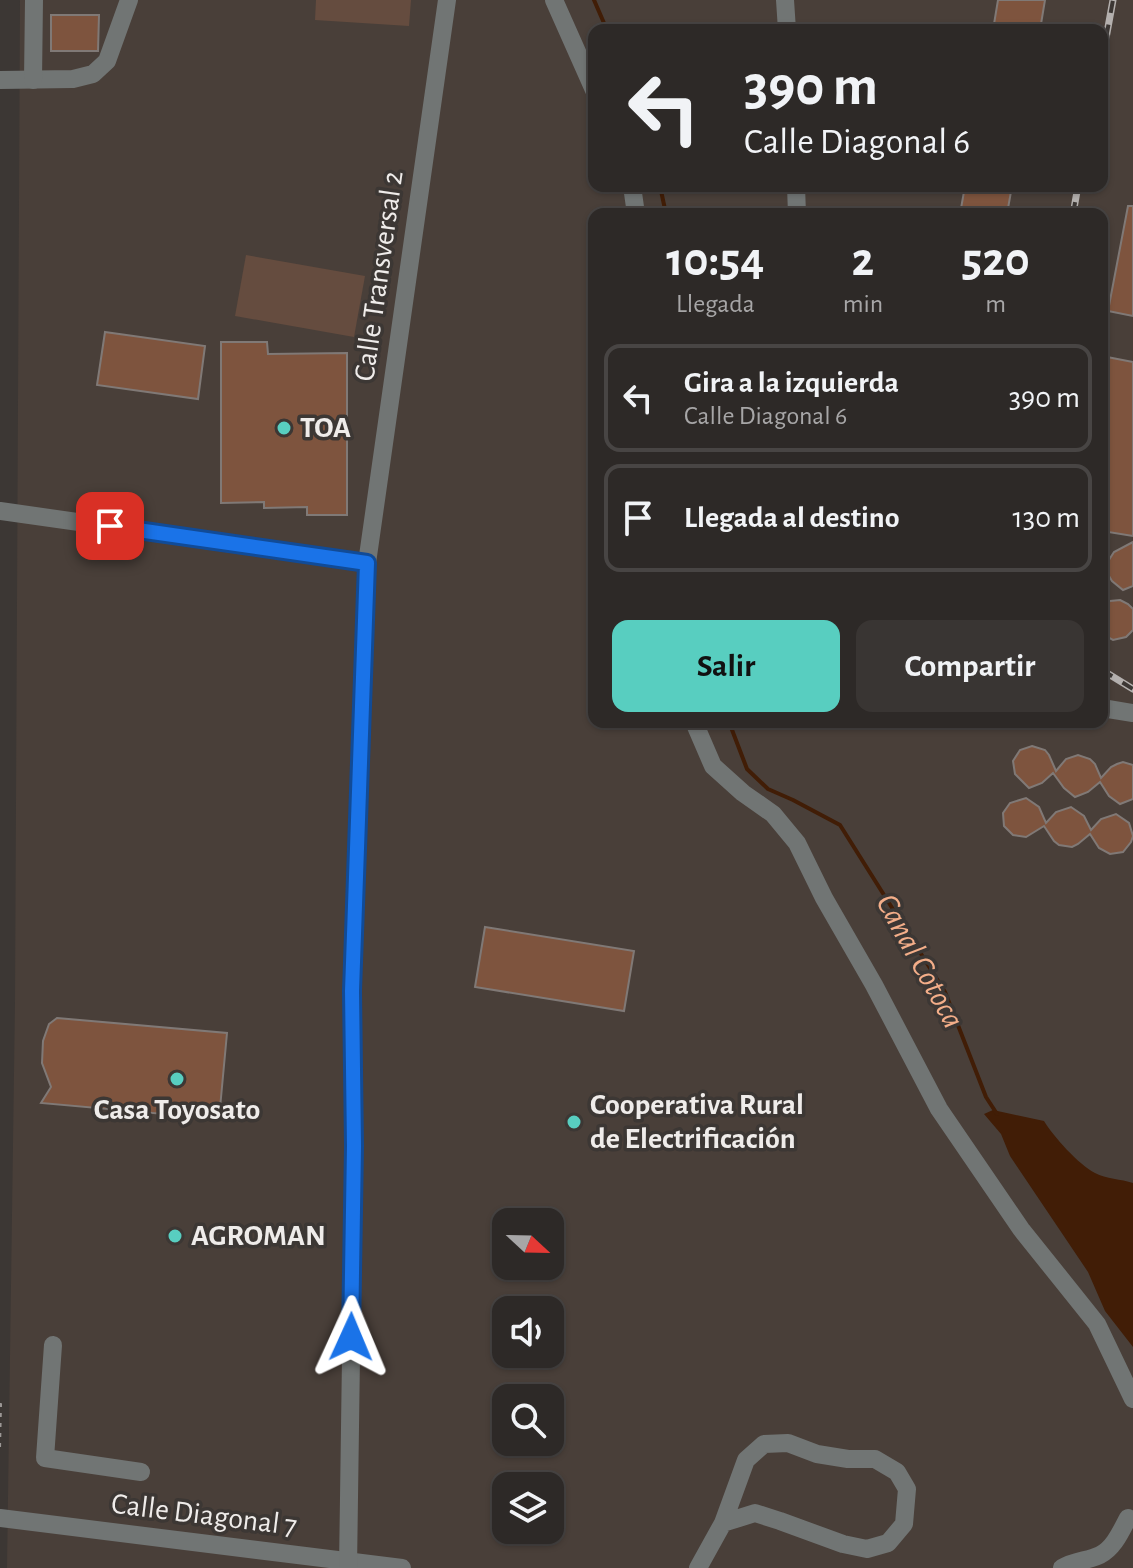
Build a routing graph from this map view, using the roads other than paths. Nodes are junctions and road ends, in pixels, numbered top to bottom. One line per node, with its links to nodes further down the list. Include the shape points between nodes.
1 (34, 0): 9 (street)
2 (447, 0): 11 (street, Calle Transversal 2)
3 (554, 0): 7 (street)
4 (785, 0): 6 (street)
5 (127, 1): 9 (street, via 107,61 93,74)
6 (787, 24)
7 (588, 76)
8 (0, 80): 9 (street)
9 (33, 80)
10 (0, 511): 11 (street)
11 (367, 563): 21 (street, Calle Transversal 2, via 352,991)
12 (1108, 709): 13 (street)
13 (1133, 713)
14 (697, 728): 16 (street, via 713,766 773,814 797,843 939,1109 1021,1229 1097,1324)
15 (53, 1345): 17 (street, via 45,1458)
16 (1133, 1399)
17 (141, 1472)
18 (0, 1518): 21 (street, Calle Diagonal 7)
19 (1128, 1518): 24 (street, via 1100,1555)
20 (723, 1523): 20 (street, via 755,1513 867,1549 888,1543 904,1524 907,1489 897,1472 875,1459 817,1454 788,1443 764,1444 746,1460); 23 (street)
21 (348, 1564): 22 (street, Calle Diagonal 7)
22 (402, 1568)
23 (698, 1568)
24 (1062, 1568)

